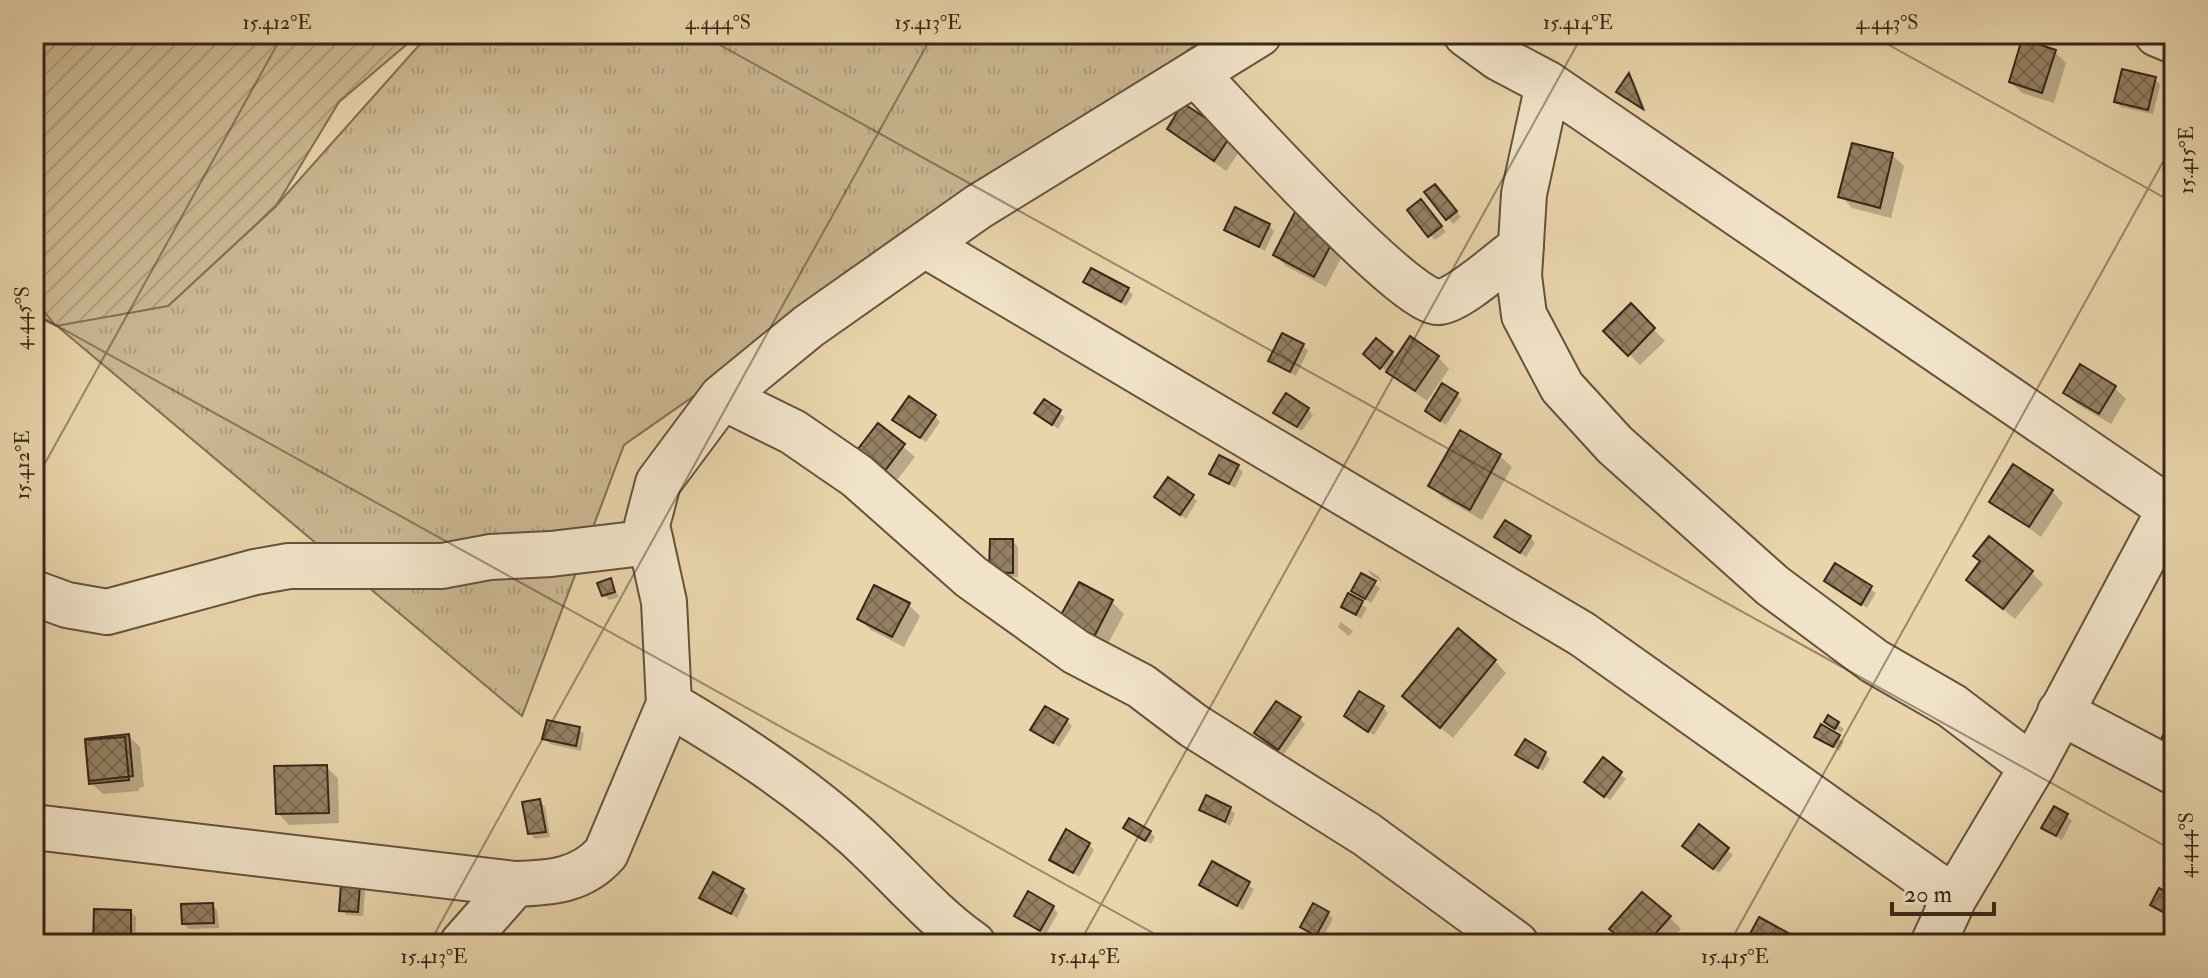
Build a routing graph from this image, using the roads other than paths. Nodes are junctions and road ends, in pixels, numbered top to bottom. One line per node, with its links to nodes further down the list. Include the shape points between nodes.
1 (1259, 34): 5 (street)
2 (1466, 34): 6 (street)
3 (2157, 34): 4 (street)
4 (2174, 41)
5 (1196, 74): 7 (street, via 978,207); 8 (street, via 1382,267 1424,300 1439,302 1457,294)
6 (1548, 84): 8 (street, via 1524,194); 10 (street)
7 (927, 246): 9 (street, via 809,326); 19 (street, via 1582,634)
8 (1521, 247): 15 (street, via 1524,315 1562,387 1615,445 1773,586 1874,661 1952,706)
9 (722, 397): 11 (street, via 658,483 647,525); 22 (street, via 793,432 857,476 971,577 1076,652 1141,686 1194,726 1366,834)
10 (2172, 505): 14 (street)
11 (651, 542): 12 (street, via 442,566 289,566 107,612); 13 (street, via 664,602)
12 (34, 593)
13 (669, 704): 18 (street, via 606,853 595,866 548,883); 20 (street, via 760,759 852,833)
14 (2060, 712): 15 (street); 16 (street)
15 (2032, 767): 19 (street)
16 (2174, 772)
17 (34, 827): 18 (street)
18 (515, 884): 21 (street)
19 (1954, 898): 23 (street)
20 (961, 940)
21 (462, 944)
22 (1516, 944)
23 (1933, 944)

